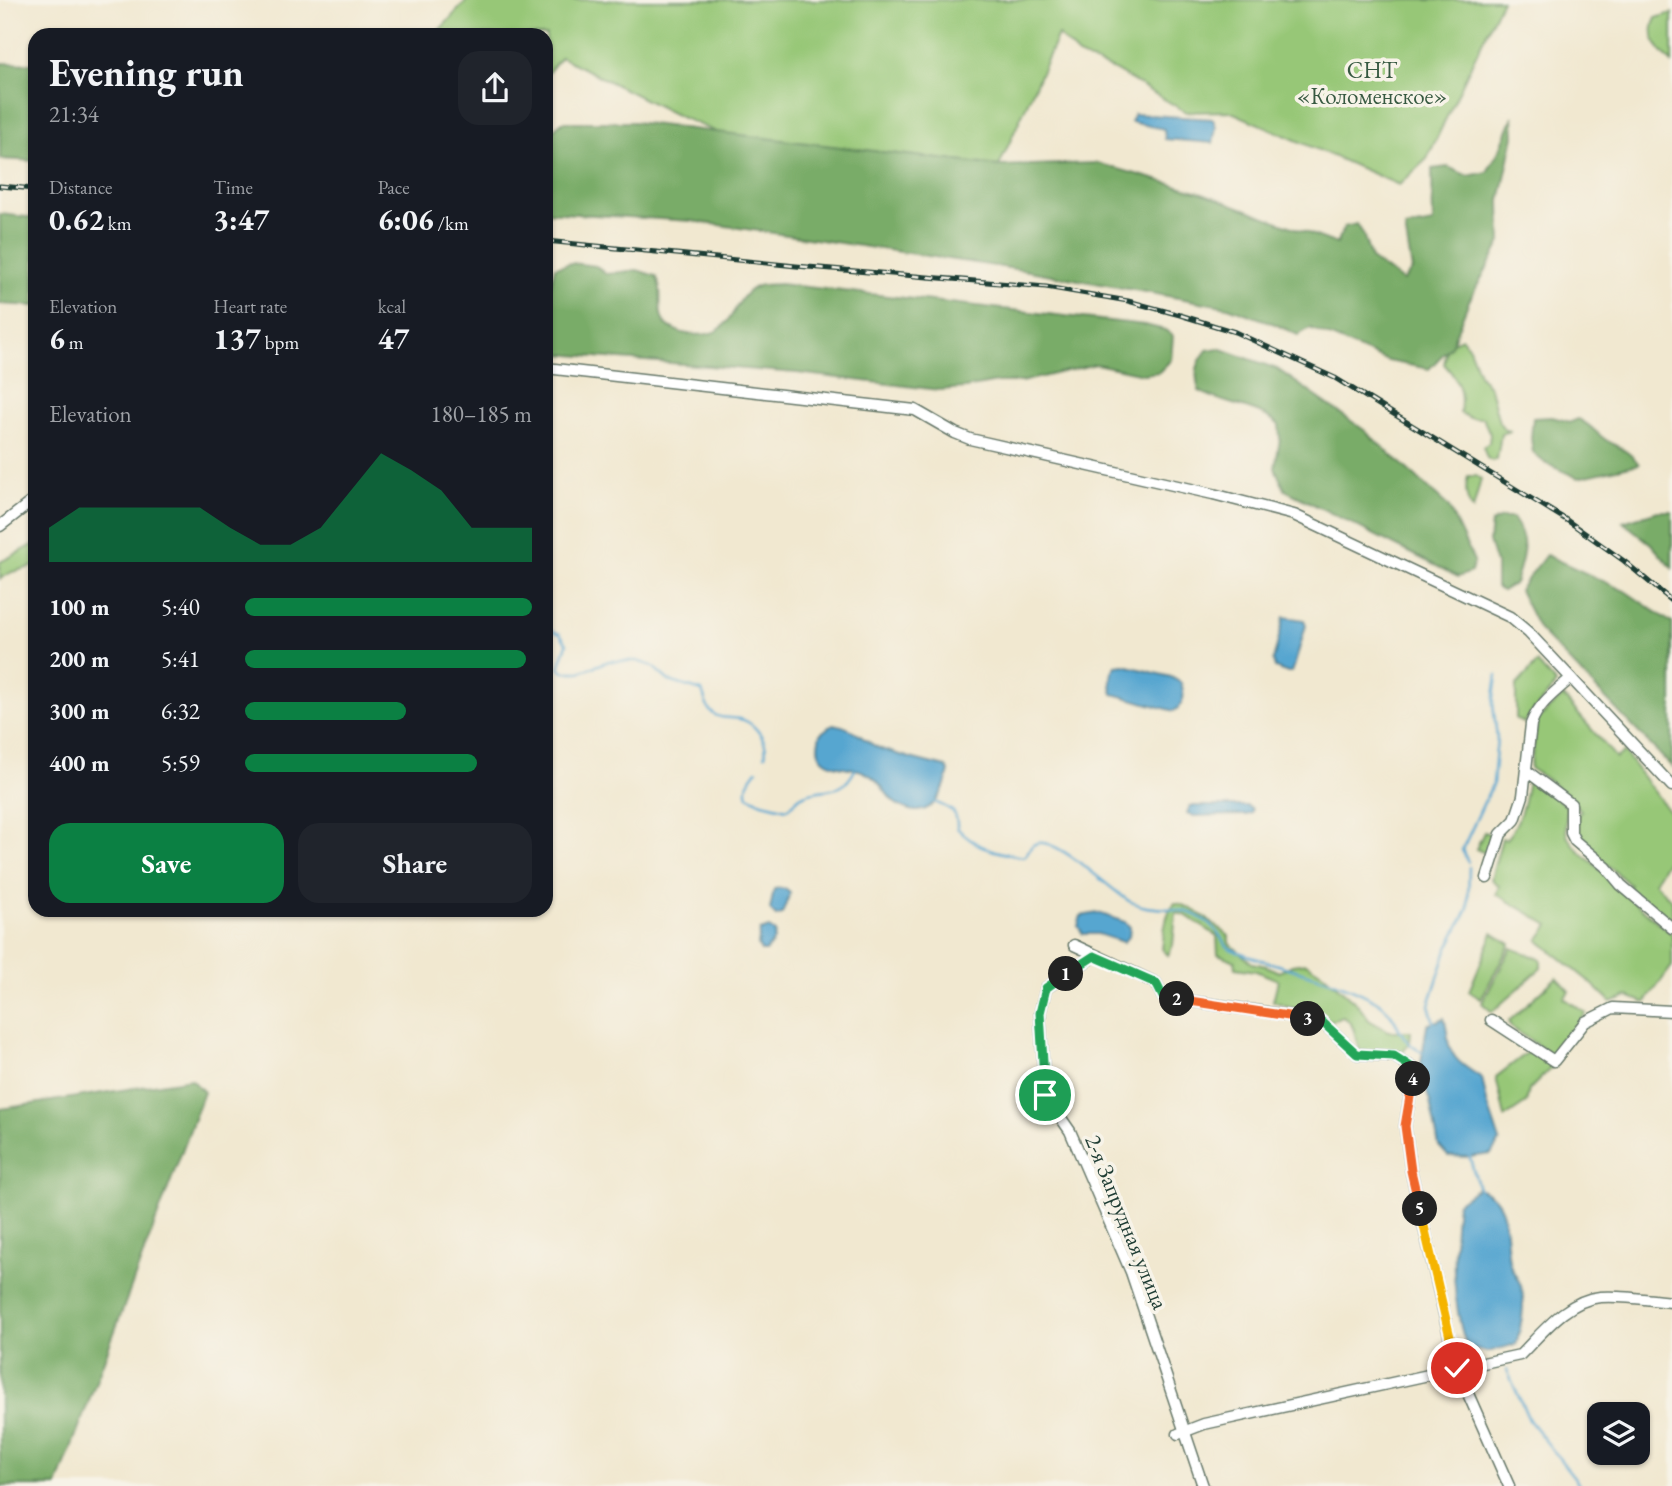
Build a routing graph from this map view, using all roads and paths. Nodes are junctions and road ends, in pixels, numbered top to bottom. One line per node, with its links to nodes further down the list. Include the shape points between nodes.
1 (553, 369): 4 (street, via 915,410 970,439 1294,514 1510,617)
2 (28, 505): 3 (street)
3 (0, 527)
4 (1571, 678): 5 (street, via 1535,713); 6 (street)
5 (1528, 772): 7 (street, via 1516,820 1501,834); 8 (street, via 1571,803 1575,841)
6 (1672, 786)
7 (1487, 878)
8 (1672, 928)
9 (1074, 945): 10 (street)
10 (1094, 956): 14 (street, via 1156,983 1163,997 1320,1020 1357,1054 1394,1056 1411,1067 1405,1126 1411,1171); 15 (street, 2-я Запрудная улица, via 1046,988 1040,1013 1045,1095 1070,1131 1131,1272)
11 (1672, 1011): 12 (street, via 1613,1008 1585,1022 1554,1061)
12 (1490, 1020)
13 (1672, 1302): 14 (street, via 1600,1297 1579,1303 1520,1355)
14 (1457, 1368): 15 (street, via 1204,1424); 17 (street)
15 (1182, 1433): 16 (street, 2-я Запрудная улица)
16 (1203, 1486)
17 (1509, 1486)

